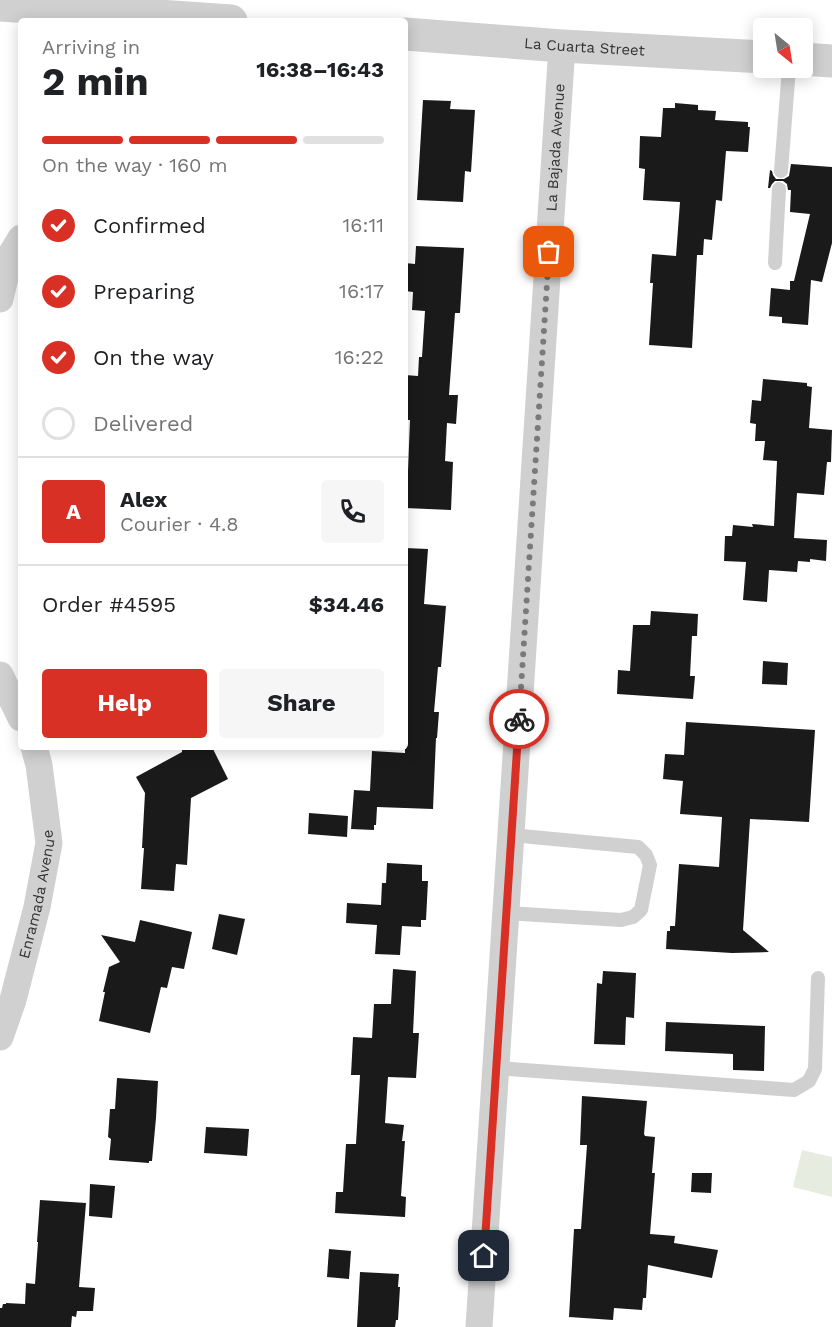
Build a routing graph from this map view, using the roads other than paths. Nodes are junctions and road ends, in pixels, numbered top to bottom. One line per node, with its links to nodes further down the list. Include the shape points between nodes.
1 (0, 5): 2 (street)
2 (152, 12): 3 (street)
3 (205, 18)
4 (408, 34): 5 (street, La Cuarta Street)
5 (562, 46): 6 (street, La Cuarta Street); 18 (street, La Bajada Avenue)
6 (753, 56)
7 (813, 60): 8 (street)
8 (832, 61)
9 (788, 78): 10 (lane)
10 (781, 171)
11 (779, 189): 13 (lane)
12 (18, 243): 14 (street, via 10,256)
13 (775, 263)
14 (0, 299)
15 (0, 675): 16 (street)
16 (18, 712)
17 (35, 750): 21 (street, Enramada Avenue, via 49,843 37,907)
18 (511, 835): 19 (street, La Bajada Avenue); 19 (lane, via 638,847 650,865 642,910 633,917 621,920)
19 (506, 913): 22 (street, La Bajada Avenue)
20 (818, 978): 22 (lane, via 815,1069 809,1080 794,1090)
21 (0, 1037)
22 (496, 1068): 23 (street, La Bajada Avenue)
23 (479, 1327)

